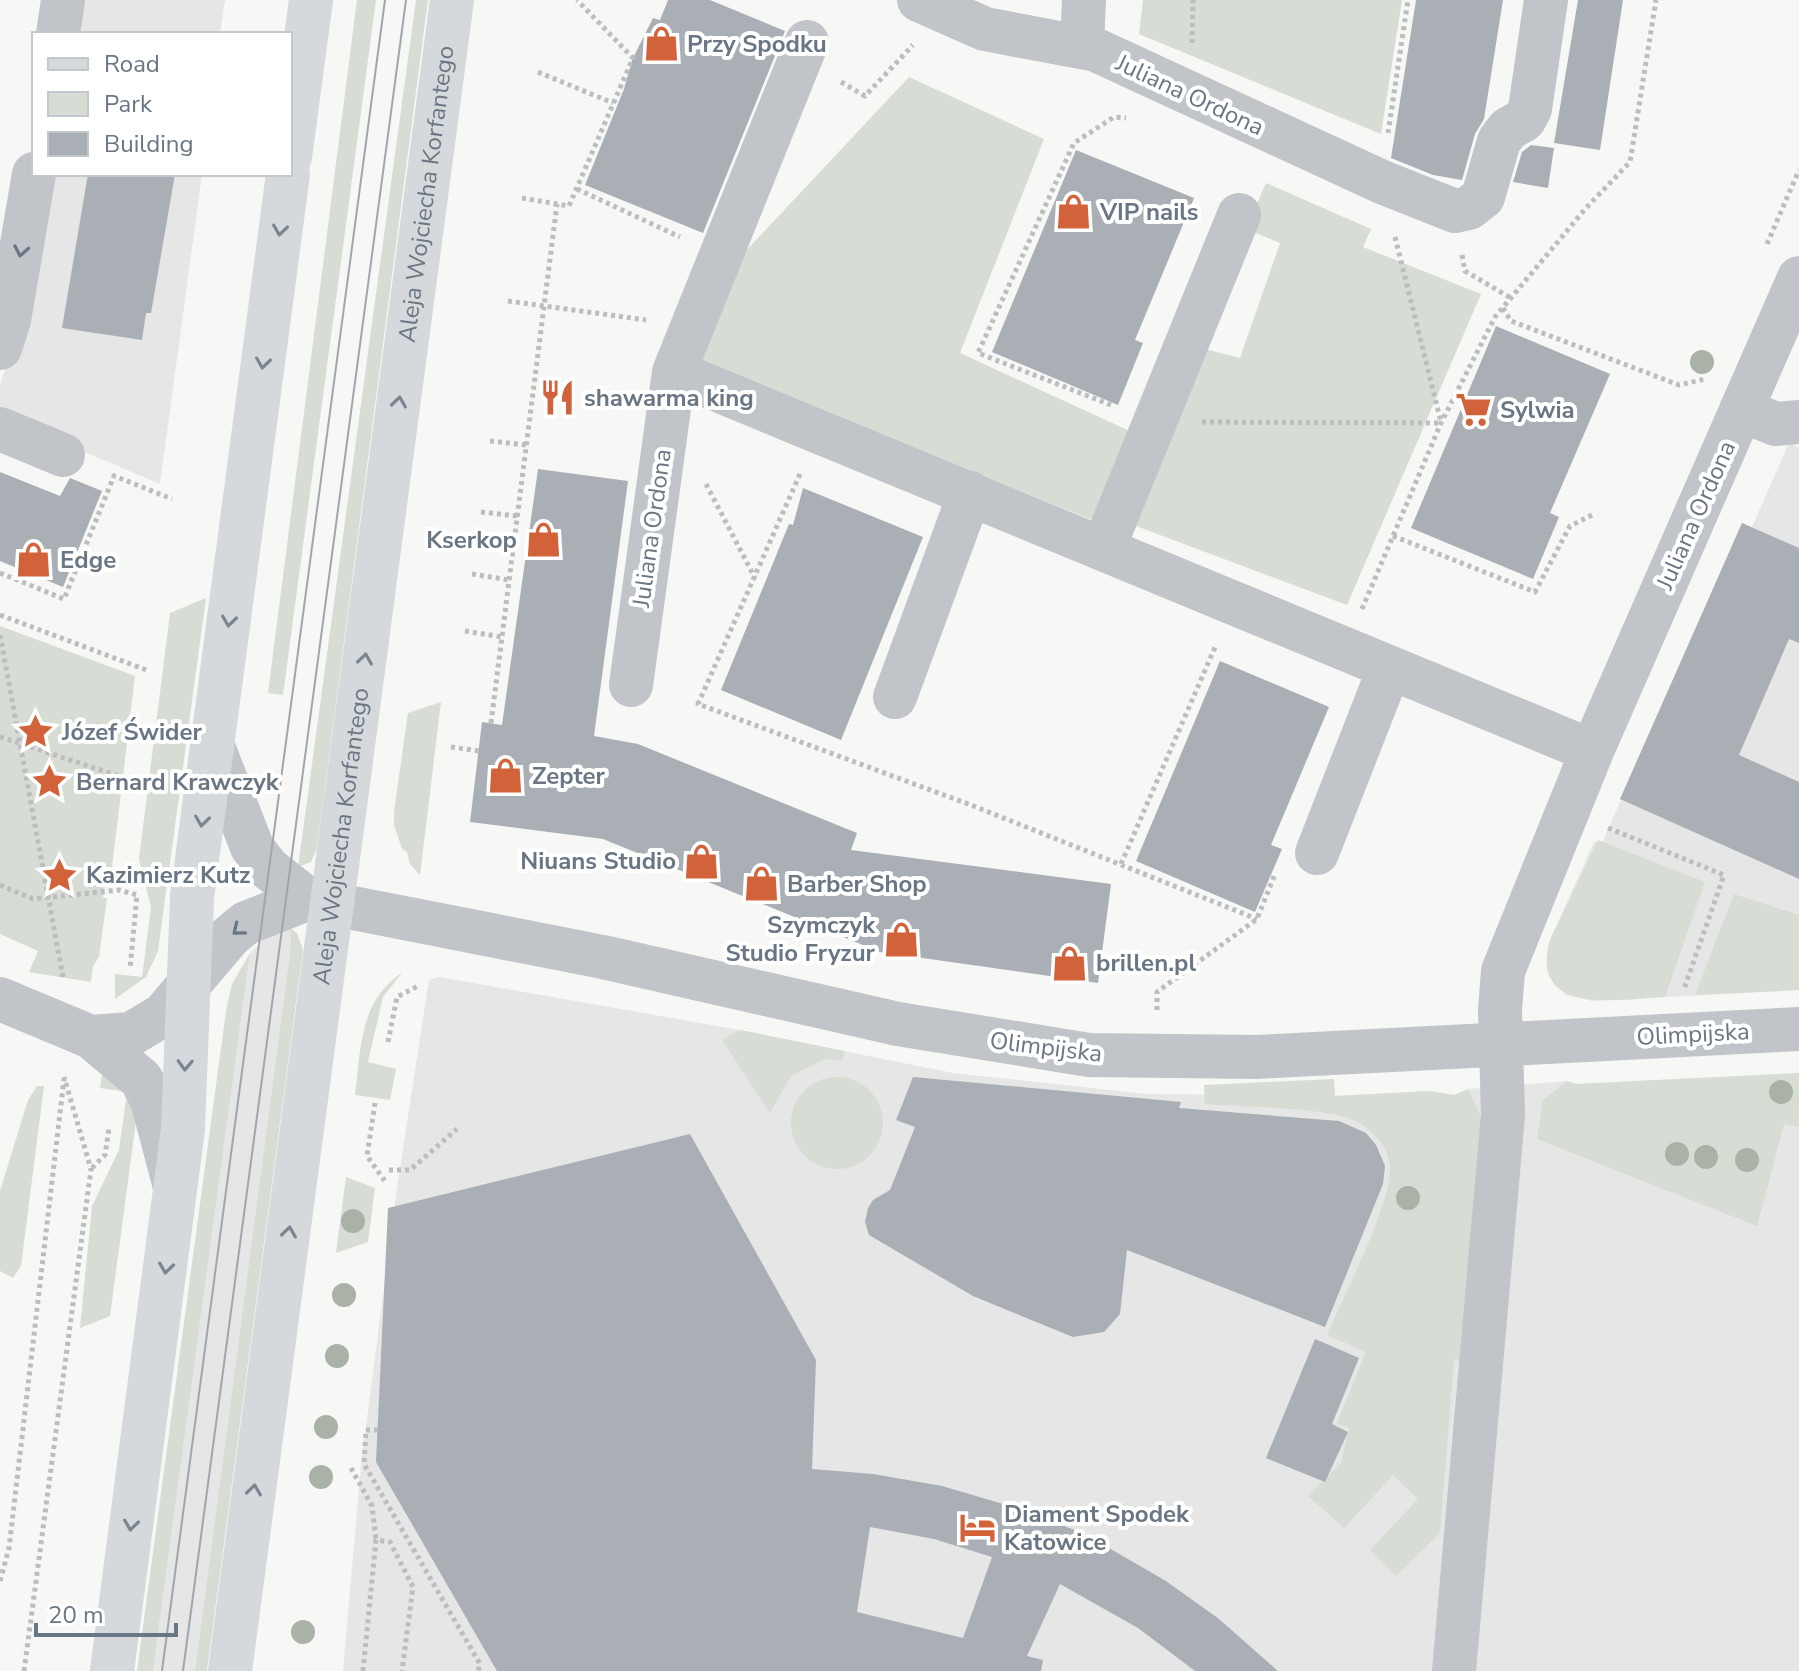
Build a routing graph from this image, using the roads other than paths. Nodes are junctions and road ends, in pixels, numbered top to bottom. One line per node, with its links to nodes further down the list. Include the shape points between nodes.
1 (63, 0): 7 (street)
2 (311, 0): 10 (main road)
3 (452, 0): 29 (main road, Aleja Wojciecha Korfantego, one-way to 3)
4 (919, 0): 9 (street, Juliana Ordona, via 985,29)
5 (1084, 0): 9 (street)
6 (1546, 0): 9 (street, Juliana Ordona, via 1530,109 1499,141 1483,197 1455,211)
7 (58, 32)
8 (807, 42): 16 (street, Juliana Ordona)
9 (1082, 46)
10 (292, 142)
11 (34, 176): 15 (street, one-way to 15)
12 (288, 176): 26 (main road, one-way to 26)
13 (1239, 215): 22 (street)
14 (1799, 278): 17 (street, Juliana Ordona)
15 (0, 348)
16 (674, 372): 21 (street); 24 (street, Juliana Ordona)
17 (1728, 394): 18 (street, via 1776,424); 27 (street, Juliana Ordona)
18 (1799, 422)
19 (0, 429): 20 (street)
20 (63, 455)
21 (970, 493): 22 (street); 25 (street)
22 (1104, 547): 23 (street)
23 (1389, 669): 27 (street); 28 (street)
24 (631, 685)
25 (895, 697)
26 (212, 744): 29 (street, Olimpijska, via 252,847 268,868); 30 (main road, one-way to 30, via 192,897)
27 (1592, 751): 34 (street, Juliana Ordona, via 1503,971)
28 (1317, 853)
29 (320, 901): 30 (street, one-way to 30, via 246,923); 34 (street, Olimpijska, via 603,957 898,1024 1089,1055 1257,1057); 37 (main road, Aleja Wojciecha Korfantego, one-way to 29)
30 (188, 987): 33 (street, via 163,1015 131,1034); 35 (main road, one-way to 35)
31 (0, 999): 33 (street)
32 (1799, 1029): 34 (street, Olimpijska)
33 (91, 1037): 35 (street, via 141,1079 152,1100)
34 (1501, 1045): 38 (street, Juliana Ordona, via 1503,1115)
35 (176, 1190): 36 (main road, one-way to 36)
36 (112, 1671)
37 (230, 1671)
38 (1454, 1671)

